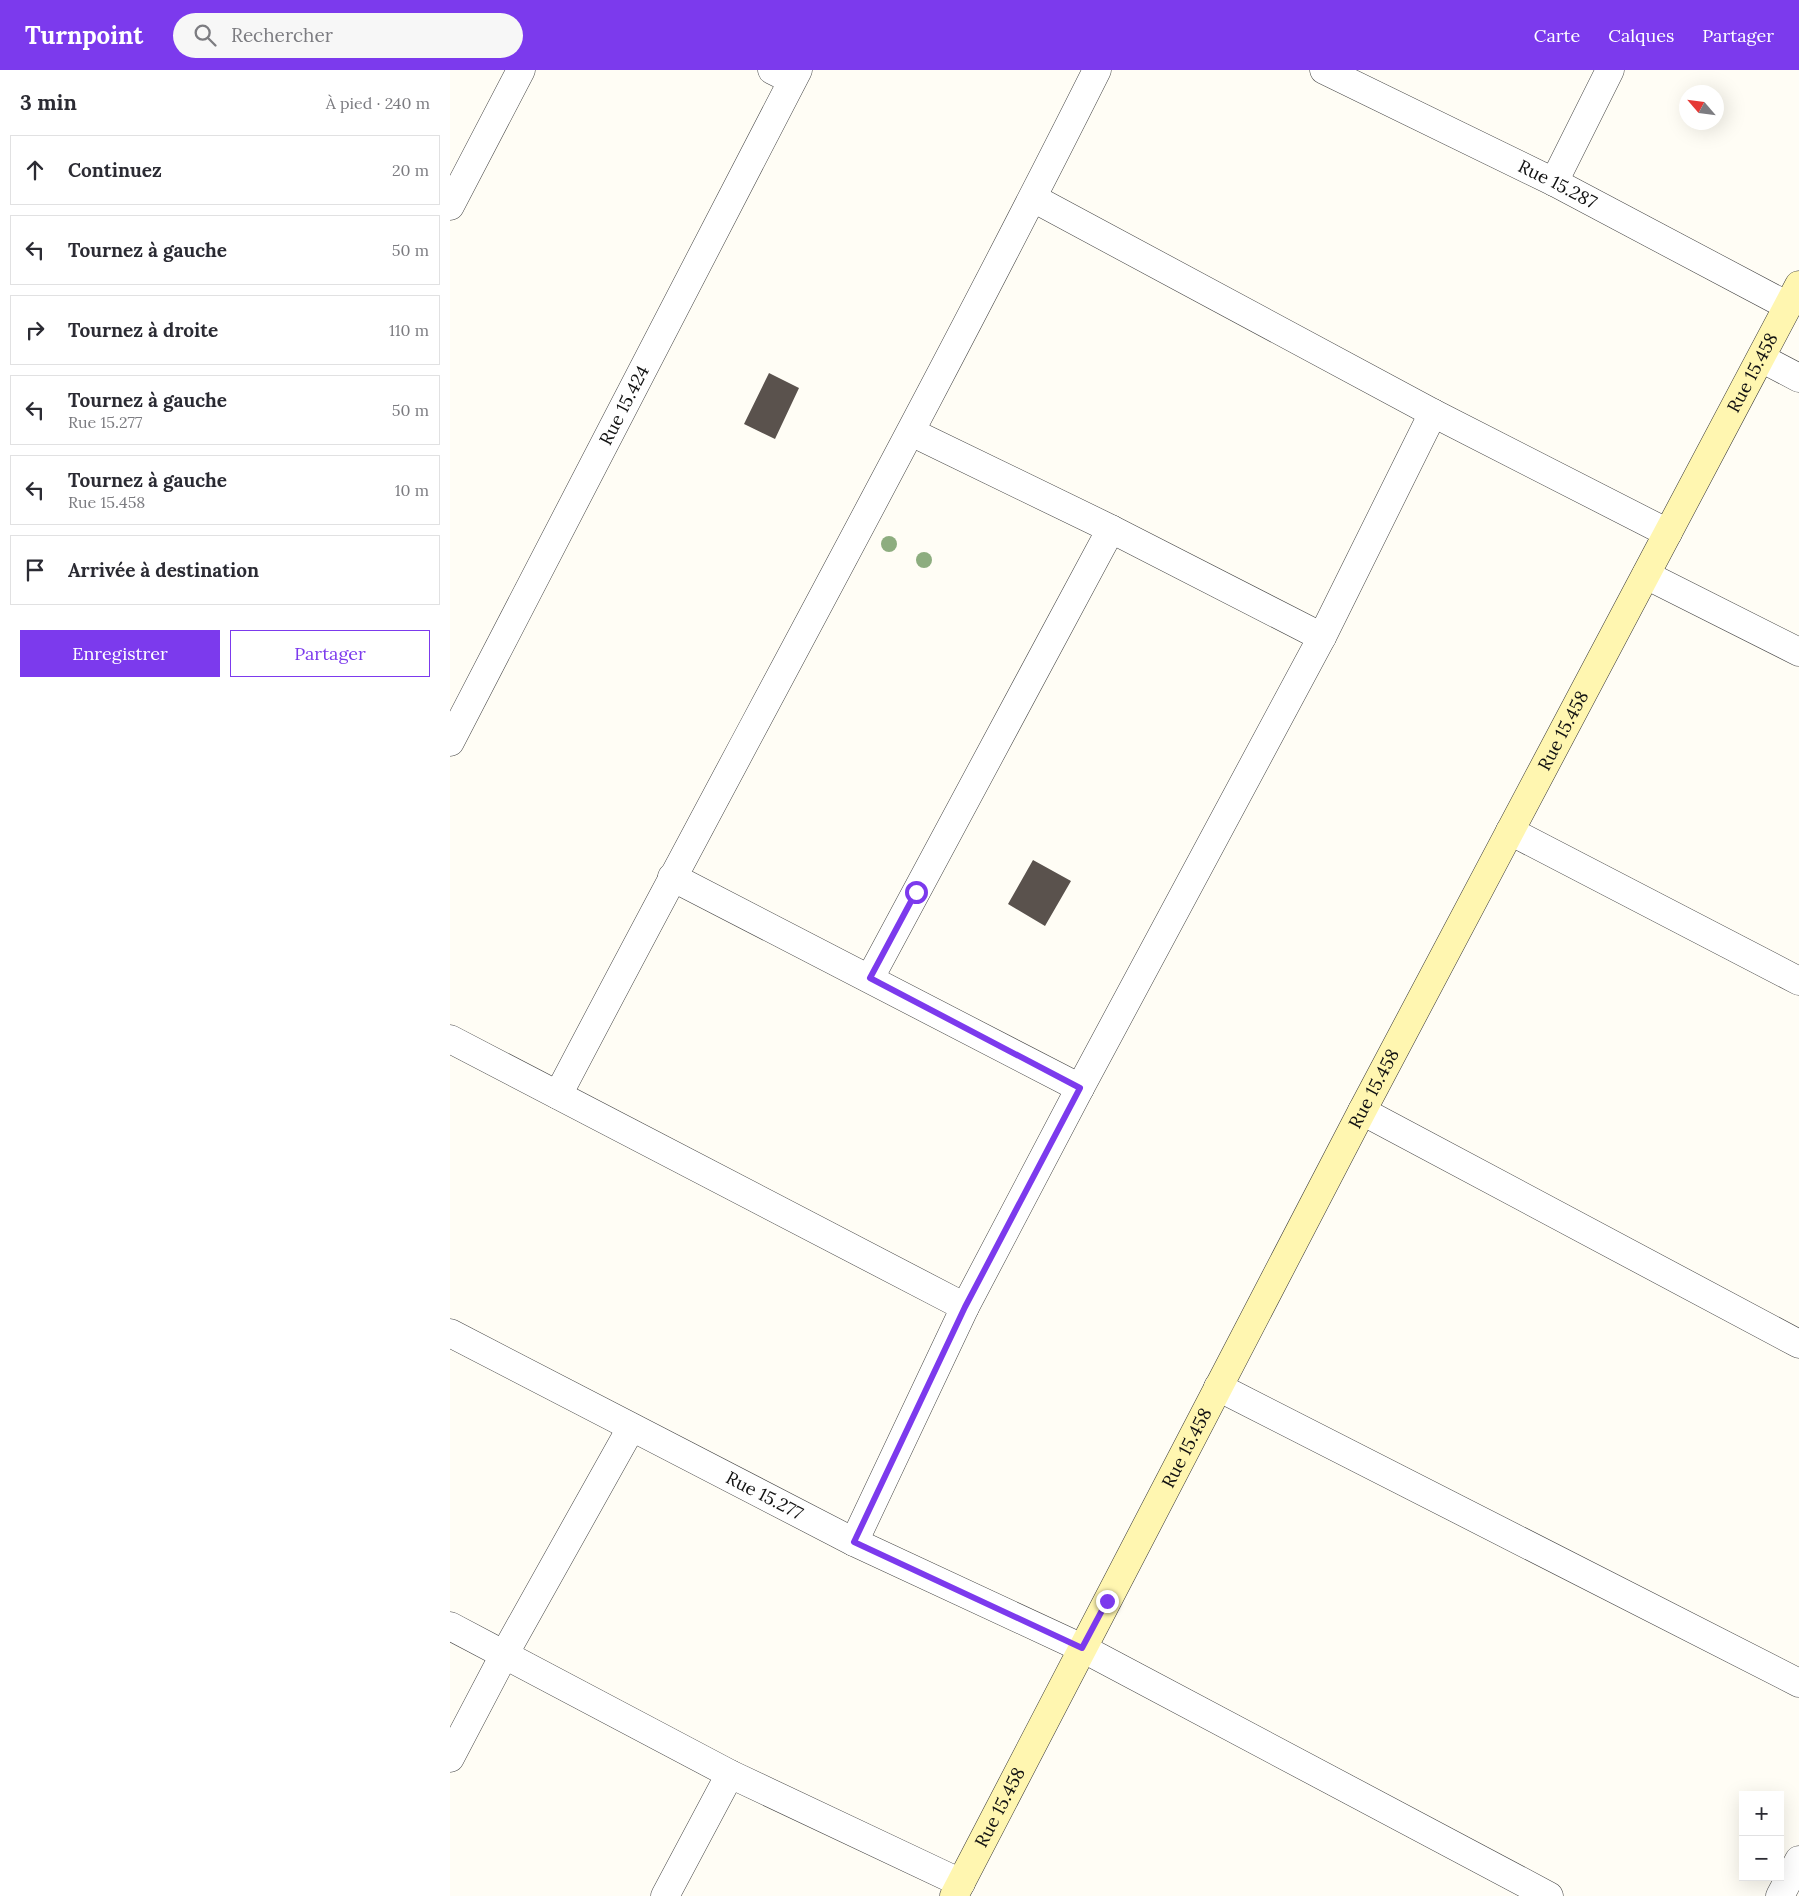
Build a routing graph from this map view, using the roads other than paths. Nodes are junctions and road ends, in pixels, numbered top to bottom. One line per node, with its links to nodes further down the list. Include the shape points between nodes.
1 (521, 70): 6 (street)
2 (1097, 70): 8 (street)
3 (1324, 70): 7 (street, Rue 15.287)
4 (1610, 70): 7 (street)
5 (787, 73): 20 (street, Rue 15.424)
6 (461, 160): 9 (street)
7 (1554, 182): 10 (street, Rue 15.287)
8 (1032, 198): 13 (street); 14 (street)
9 (450, 206)
10 (1794, 295): 11 (main road, Rue 15.458)
11 (1761, 358): 12 (street); 16 (main road, Rue 15.458)
12 (1799, 378)
13 (1434, 413): 16 (street); 18 (street)
14 (911, 432): 15 (street); 22 (street)
15 (1111, 529): 18 (street); 23 (street)
16 (1668, 533): 17 (main road, Rue 15.458)
17 (1646, 575): 19 (street); 21 (main road, Rue 15.458)
18 (1322, 637): 26 (street)
19 (1799, 652)
20 (450, 742)
21 (1510, 831): 24 (street); 28 (main road, Rue 15.458)
22 (672, 877): 23 (street); 27 (street)
23 (870, 978): 26 (street)
24 (1799, 981)
25 (450, 1039): 27 (street)
26 (1080, 1088): 29 (street)
27 (558, 1095): 29 (street)
28 (1362, 1110): 31 (street); 32 (main road, Rue 15.458)
29 (965, 1307): 34 (street)
30 (450, 1333): 33 (street, Rue 15.277)
31 (1799, 1344)
32 (1218, 1387): 36 (main road, Rue 15.458); 38 (street)
33 (631, 1428): 34 (street, Rue 15.277); 37 (street)
34 (854, 1542): 36 (street, Rue 15.277)
35 (450, 1626): 37 (street)
36 (1082, 1648): 42 (main road, Rue 15.458); 44 (street, Rue 15.277)
37 (504, 1655): 39 (street); 40 (street)
38 (1799, 1683)
39 (450, 1758)
40 (730, 1774): 42 (street); 43 (street)
41 (1799, 1860): 45 (street)
42 (957, 1889)
43 (665, 1896)
44 (1549, 1896)
45 (1780, 1896)

